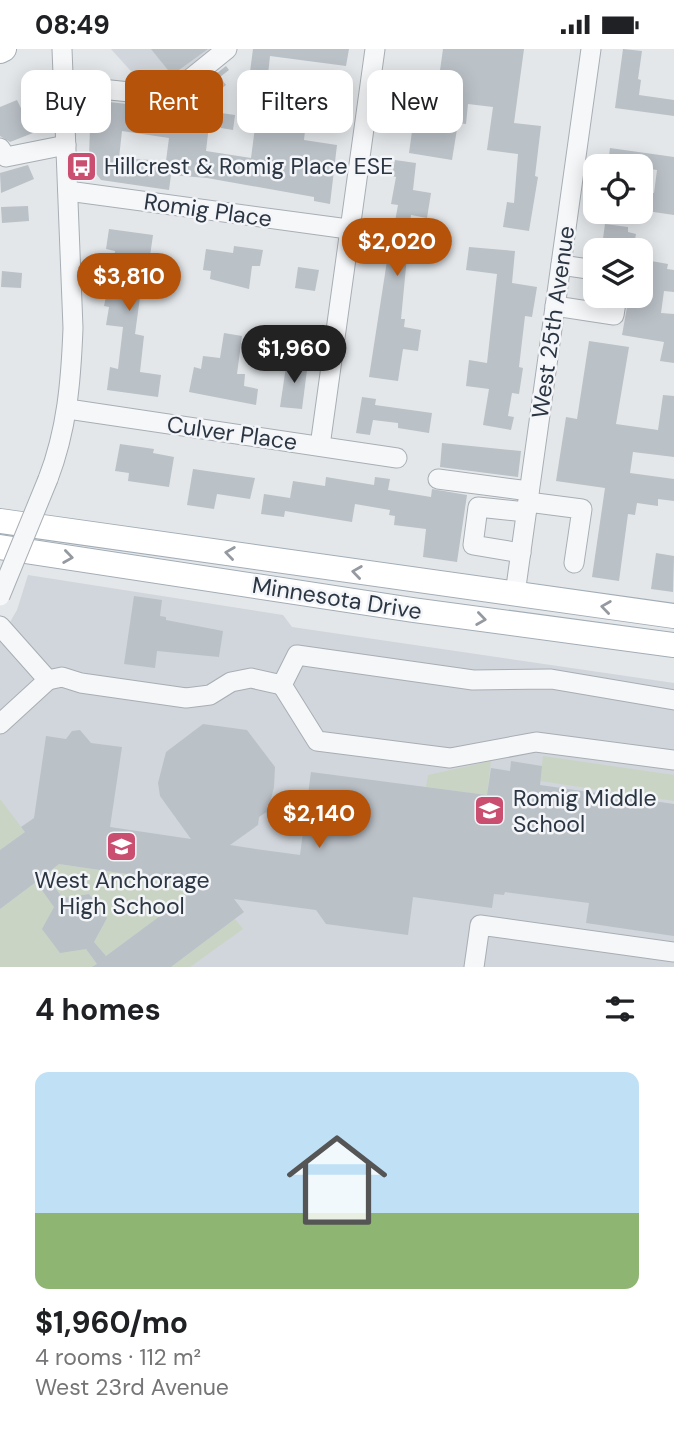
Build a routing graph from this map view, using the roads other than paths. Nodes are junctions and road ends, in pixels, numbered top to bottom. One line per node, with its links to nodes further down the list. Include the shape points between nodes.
1 (62, 49): 5 (street)
2 (227, 49): 6 (street, via 169,96)
3 (375, 49): 11 (street)
4 (591, 49): 12 (street, West 25th Avenue)
5 (63, 70)
6 (111, 90)
7 (66, 133): 8 (street)
8 (66, 145): 9 (street, via 6,157); 10 (street)
9 (0, 148)
10 (68, 191): 11 (street, Romig Place); 16 (street, via 73,328)
11 (348, 229): 17 (street)
12 (561, 265): 13 (street); 14 (street, West 25th Avenue)
13 (583, 268)
14 (555, 306): 15 (street, via 614,315); 20 (street, West 25th Avenue)
15 (615, 308)
16 (68, 409): 17 (street, Culver Place); 27 (street, bridge, via 48,479)
17 (320, 446): 18 (street, Culver Place)
18 (397, 458)
19 (438, 479): 20 (street)
20 (528, 501): 23 (street, West 25th Avenue); 23 (street, via 478,507 474,545); 24 (street, via 582,509)
21 (0, 521): 25 (main road, Minnesota Drive, one-way to 21)
22 (0, 547): 28 (main road, Minnesota Drive, one-way to 28)
23 (521, 553): 26 (street, West 25th Avenue)
24 (574, 563)
25 (418, 580): 26 (main road, Minnesota Drive); 28 (street)
26 (515, 594): 29 (main road, Minnesota Drive, one-way to 26)
27 (0, 596)
28 (413, 610): 31 (main road, Minnesota Drive, one-way to 31)
29 (674, 616)
30 (0, 626): 32 (street)
31 (674, 645)
32 (48, 680): 33 (street, via 62,677 186,698 210,695 231,682 251,678); 35 (street)
33 (282, 685): 34 (street, via 297,655 473,680 551,679); 36 (street, via 317,741 450,758 537,742)
34 (674, 699)
35 (0, 724)
36 (674, 760)
37 (674, 952): 38 (street, via 480,925)
38 (474, 967)

